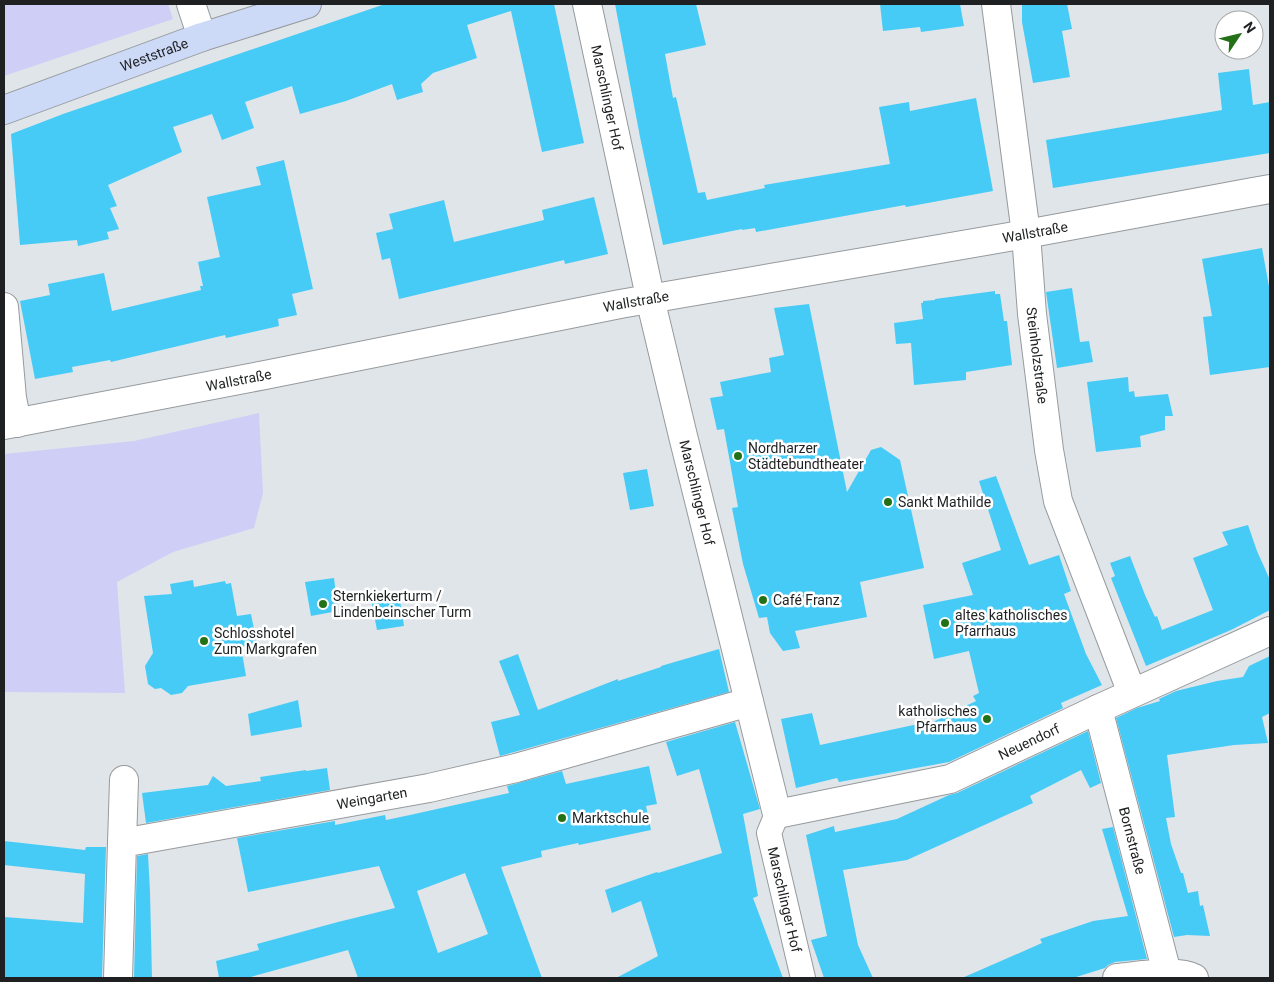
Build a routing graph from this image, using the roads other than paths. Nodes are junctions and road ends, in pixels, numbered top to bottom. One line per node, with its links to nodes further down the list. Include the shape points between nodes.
1 (191, 4): 5 (street)
2 (307, 4): 5 (main road, Weststraße)
3 (587, 4): 9 (street, Marschlinger Hof)
4 (996, 4): 8 (street, Steinholzstraße)
5 (202, 37): 6 (main road, Weststraße)
6 (4, 110)
7 (1270, 189): 8 (street, Wallstraße)
8 (1026, 234): 9 (street, Wallstraße); 13 (street, Steinholzstraße, via 1032,314 1058,501)
9 (650, 298): 11 (street, Wallstraße); 14 (street, Marschlinger Hof)
10 (4, 307): 11 (street, via 12,398)
11 (10, 424)
12 (1270, 631): 13 (street, Neuendorf)
13 (1132, 693): 15 (street, Neuendorf)
14 (749, 702): 17 (street, Marschlinger Hof); 18 (street, Weingarten, via 507,771)
15 (1098, 709): 17 (street, Neuendorf, via 950,779); 19 (street, Bornstraße)
16 (124, 780): 18 (street)
17 (777, 814): 21 (street, Marschlinger Hof, via 769,833)
18 (122, 843): 20 (street)
19 (1167, 974): 22 (street); 23 (street)
20 (118, 978)
21 (803, 978)
22 (1117, 978)
23 (1194, 978)

